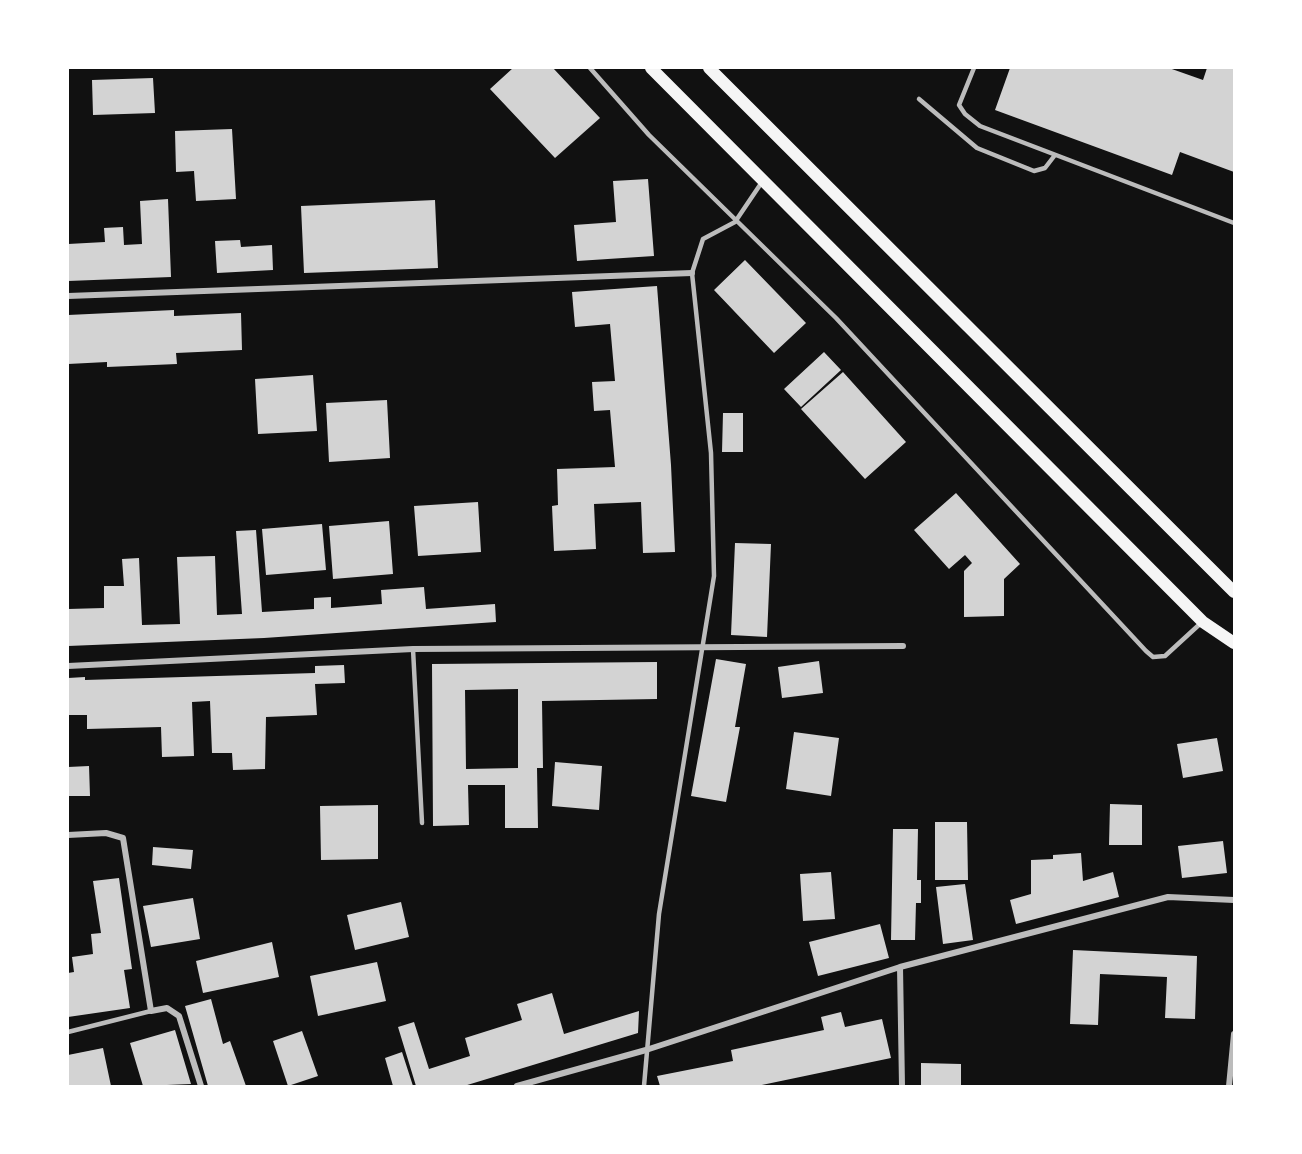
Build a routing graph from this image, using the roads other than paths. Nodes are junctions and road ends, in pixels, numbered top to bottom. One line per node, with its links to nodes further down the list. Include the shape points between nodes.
1 (590, 68): 8 (lane)
2 (651, 68): 7 (main road)
3 (709, 68): 12 (main road)
4 (974, 68): 6 (lane, via 959,105 965,114 980,126)
5 (919, 99): 6 (lane, via 977,148 1034,171 1045,168)
6 (1054, 155): 9 (lane)
7 (763, 179): 8 (lane); 13 (main road)
8 (735, 222): 10 (lane, via 703,240); 13 (lane, via 836,318 1153,657 1165,656)
9 (1234, 224)
10 (692, 273): 11 (street); 16 (lane, via 711,464 714,576)
11 (68, 296)
12 (1234, 592)
13 (1203, 622): 14 (main road)
14 (1234, 644)
15 (903, 645): 16 (street)
16 (701, 648): 17 (street); 26 (lane, via 659,914)
17 (413, 649): 18 (street); 19 (lane)
18 (68, 666)
19 (422, 822)
20 (68, 835): 23 (street, via 106,833 123,838)
21 (1234, 900): 22 (street, via 1168,897)
22 (900, 967): 26 (street); 30 (street)
23 (150, 1011): 24 (lane); 27 (street, via 167,1008 178,1016)
24 (68, 1032)
25 (1234, 1034): 31 (street)
26 (646, 1050): 28 (street); 29 (lane)
27 (201, 1086)
28 (517, 1086)
29 (644, 1086)
30 (902, 1086)
31 (1228, 1086)

